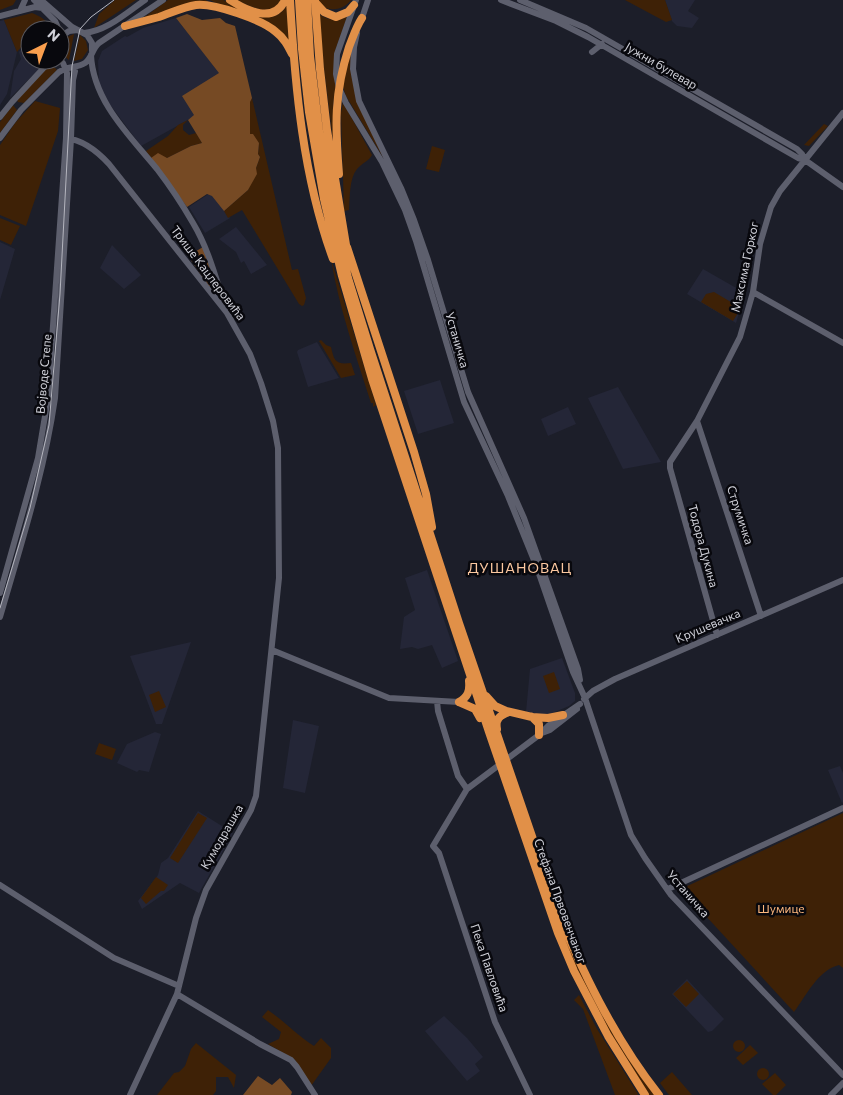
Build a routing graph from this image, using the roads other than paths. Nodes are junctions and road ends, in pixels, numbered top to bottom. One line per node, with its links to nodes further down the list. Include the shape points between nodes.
1 (25, 0): 18 (main road)
2 (34, 0): 15 (main road); 16 (main road)
3 (144, 0): 24 (main road, via 104,28)
4 (163, 0): 22 (main road)
5 (210, 0): 17 (highway)
6 (285, 0): 13 (highway, via 278,11 267,14)
7 (290, 0): 28 (highway)
8 (299, 0): 48 (highway, via 313,140)
9 (368, 0): 20 (main road, Устаничка)
10 (501, 0): 25 (main road, Јужни булевар, via 572,28)
11 (520, 0): 40 (main road, Јужни булевар, via 586,28 797,149)
12 (312, 1): 14 (highway, via 328,15 336,17 348,12); 42 (highway, via 327,130); 44 (highway, via 313,85 330,197)
13 (233, 2)
14 (355, 2): 62 (main road, Устаничка, via 337,54 338,83 405,210 464,402 524,534 573,672)
15 (41, 3): 16 (main road); 21 (main road); 24 (main road)
16 (29, 8): 18 (main road)
17 (220, 8): 22 (highway, via 192,6); 28 (highway, via 271,28 281,36)
18 (20, 11): 19 (main road)
19 (0, 16)
20 (362, 18): 42 (highway, via 348,50 338,88 335,135); 62 (main road, Устаничка, via 353,58 359,101 414,220 466,387 524,518 578,669)
21 (54, 20)
22 (125, 26): 27 (main road, via 99,43)
23 (70, 31): 24 (main road)
24 (82, 32): 27 (main road, via 90,39)
25 (602, 44): 26 (main road); 40 (main road, Јужни булевар)
26 (592, 52)
27 (91, 54): 29 (main road, via 81,65); 45 (main road, via 94,78 106,102 193,222 208,251)
28 (293, 55): 48 (highway, via 314,195 322,229)
29 (70, 65)
30 (42, 70): 34 (main road)
31 (61, 70): 35 (main road)
32 (68, 70): 39 (main road, Војводе Степе, via 72,126)
33 (68, 70): 39 (main road, Војводе Степе)
34 (12, 102): 35 (main road); 37 (main road)
35 (21, 110): 38 (main road)
36 (843, 113): 40 (main road, Максима Горког)
37 (0, 117)
38 (0, 138)
39 (69, 138): 47 (main road, Трише Кацлеровића, via 88,146 109,164); 56 (main road, Војводе Степе, via 44,428 31,490); 58 (main road, Војводе Степе, via 56,390 50,433 29,520)
40 (805, 160): 41 (main road, Јужни булевар); 46 (main road, Максима Горког, via 780,191 769,211)
41 (843, 187)
42 (341, 213): 43 (highway)
43 (347, 247): 44 (highway); 54 (highway, via 414,452 426,494)
44 (348, 278): 54 (highway)
45 (220, 291): 47 (main road); 49 (main road)
46 (753, 292): 50 (main road); 51 (main road, Максима Горког, via 738,344)
47 (213, 295): 49 (main road, Трише Кацлеровића)
48 (347, 296): 61 (highway)
49 (227, 313): 53 (main road, Трише Кацлеровића, via 250,354 270,413 278,448)
50 (843, 343)
51 (697, 421): 52 (main road, Максима Горког); 57 (main road, Струмичка)
52 (670, 462): 59 (main road, Тодора Дукина)
53 (278, 487): 60 (main road, Кумодрашка, via 279,583)
54 (437, 556): 63 (highway, Стефана Првовенчаног)
55 (843, 580): 57 (main road, Крушевачка)
56 (0, 593)
57 (761, 616): 59 (main road, Крушевачка)
58 (0, 617)
59 (717, 635): 64 (main road, Крушевачка, via 604,685)
60 (272, 650): 65 (main road, via 389,698); 78 (main road, Кумодрашка, via 255,801 206,890)
61 (469, 672): 66 (highway, via 469,693); 71 (highway)
62 (581, 686): 64 (main road, Устаничка)
63 (483, 693): 68 (highway, via 495,706); 73 (highway, Стефана Првовенчаног)
64 (585, 698): 67 (main road, Крушевачка); 77 (main road, Устаничка, via 631,835)
65 (437, 701): 66 (main road); 74 (main road, via 458,776)
66 (459, 702): 71 (highway, via 475,709)
67 (580, 704): 69 (main road); 72 (main road, via 550,730)
68 (509, 712): 70 (highway); 73 (highway, via 500,715 497,721)
69 (563, 715): 70 (highway); 72 (main road)
70 (532, 717): 72 (highway, via 539,724)
71 (489, 732): 85 (highway, Стефана Првовенчаног, via 548,906 574,971 608,1036)
72 (540, 734): 74 (main road)
73 (499, 741): 86 (highway, Стефана Првовенчаног, via 560,918 578,960 619,1037)
74 (467, 789): 84 (main road, Пека Павловића, via 433,846 439,854 496,1025)
75 (843, 808): 77 (main road)
76 (0, 886): 78 (main road, via 114,958)
77 (668, 890): 80 (main road, Устаничка)
78 (179, 986): 79 (main road, Кумодрашка)
79 (177, 994): 82 (main road, Кумодрашка); 83 (main road, via 291,1060)
80 (843, 1075)
81 (843, 1083): 87 (main road)
82 (130, 1095)
83 (315, 1095)
84 (530, 1095)
85 (645, 1095)
86 (659, 1095)
87 (831, 1095)

